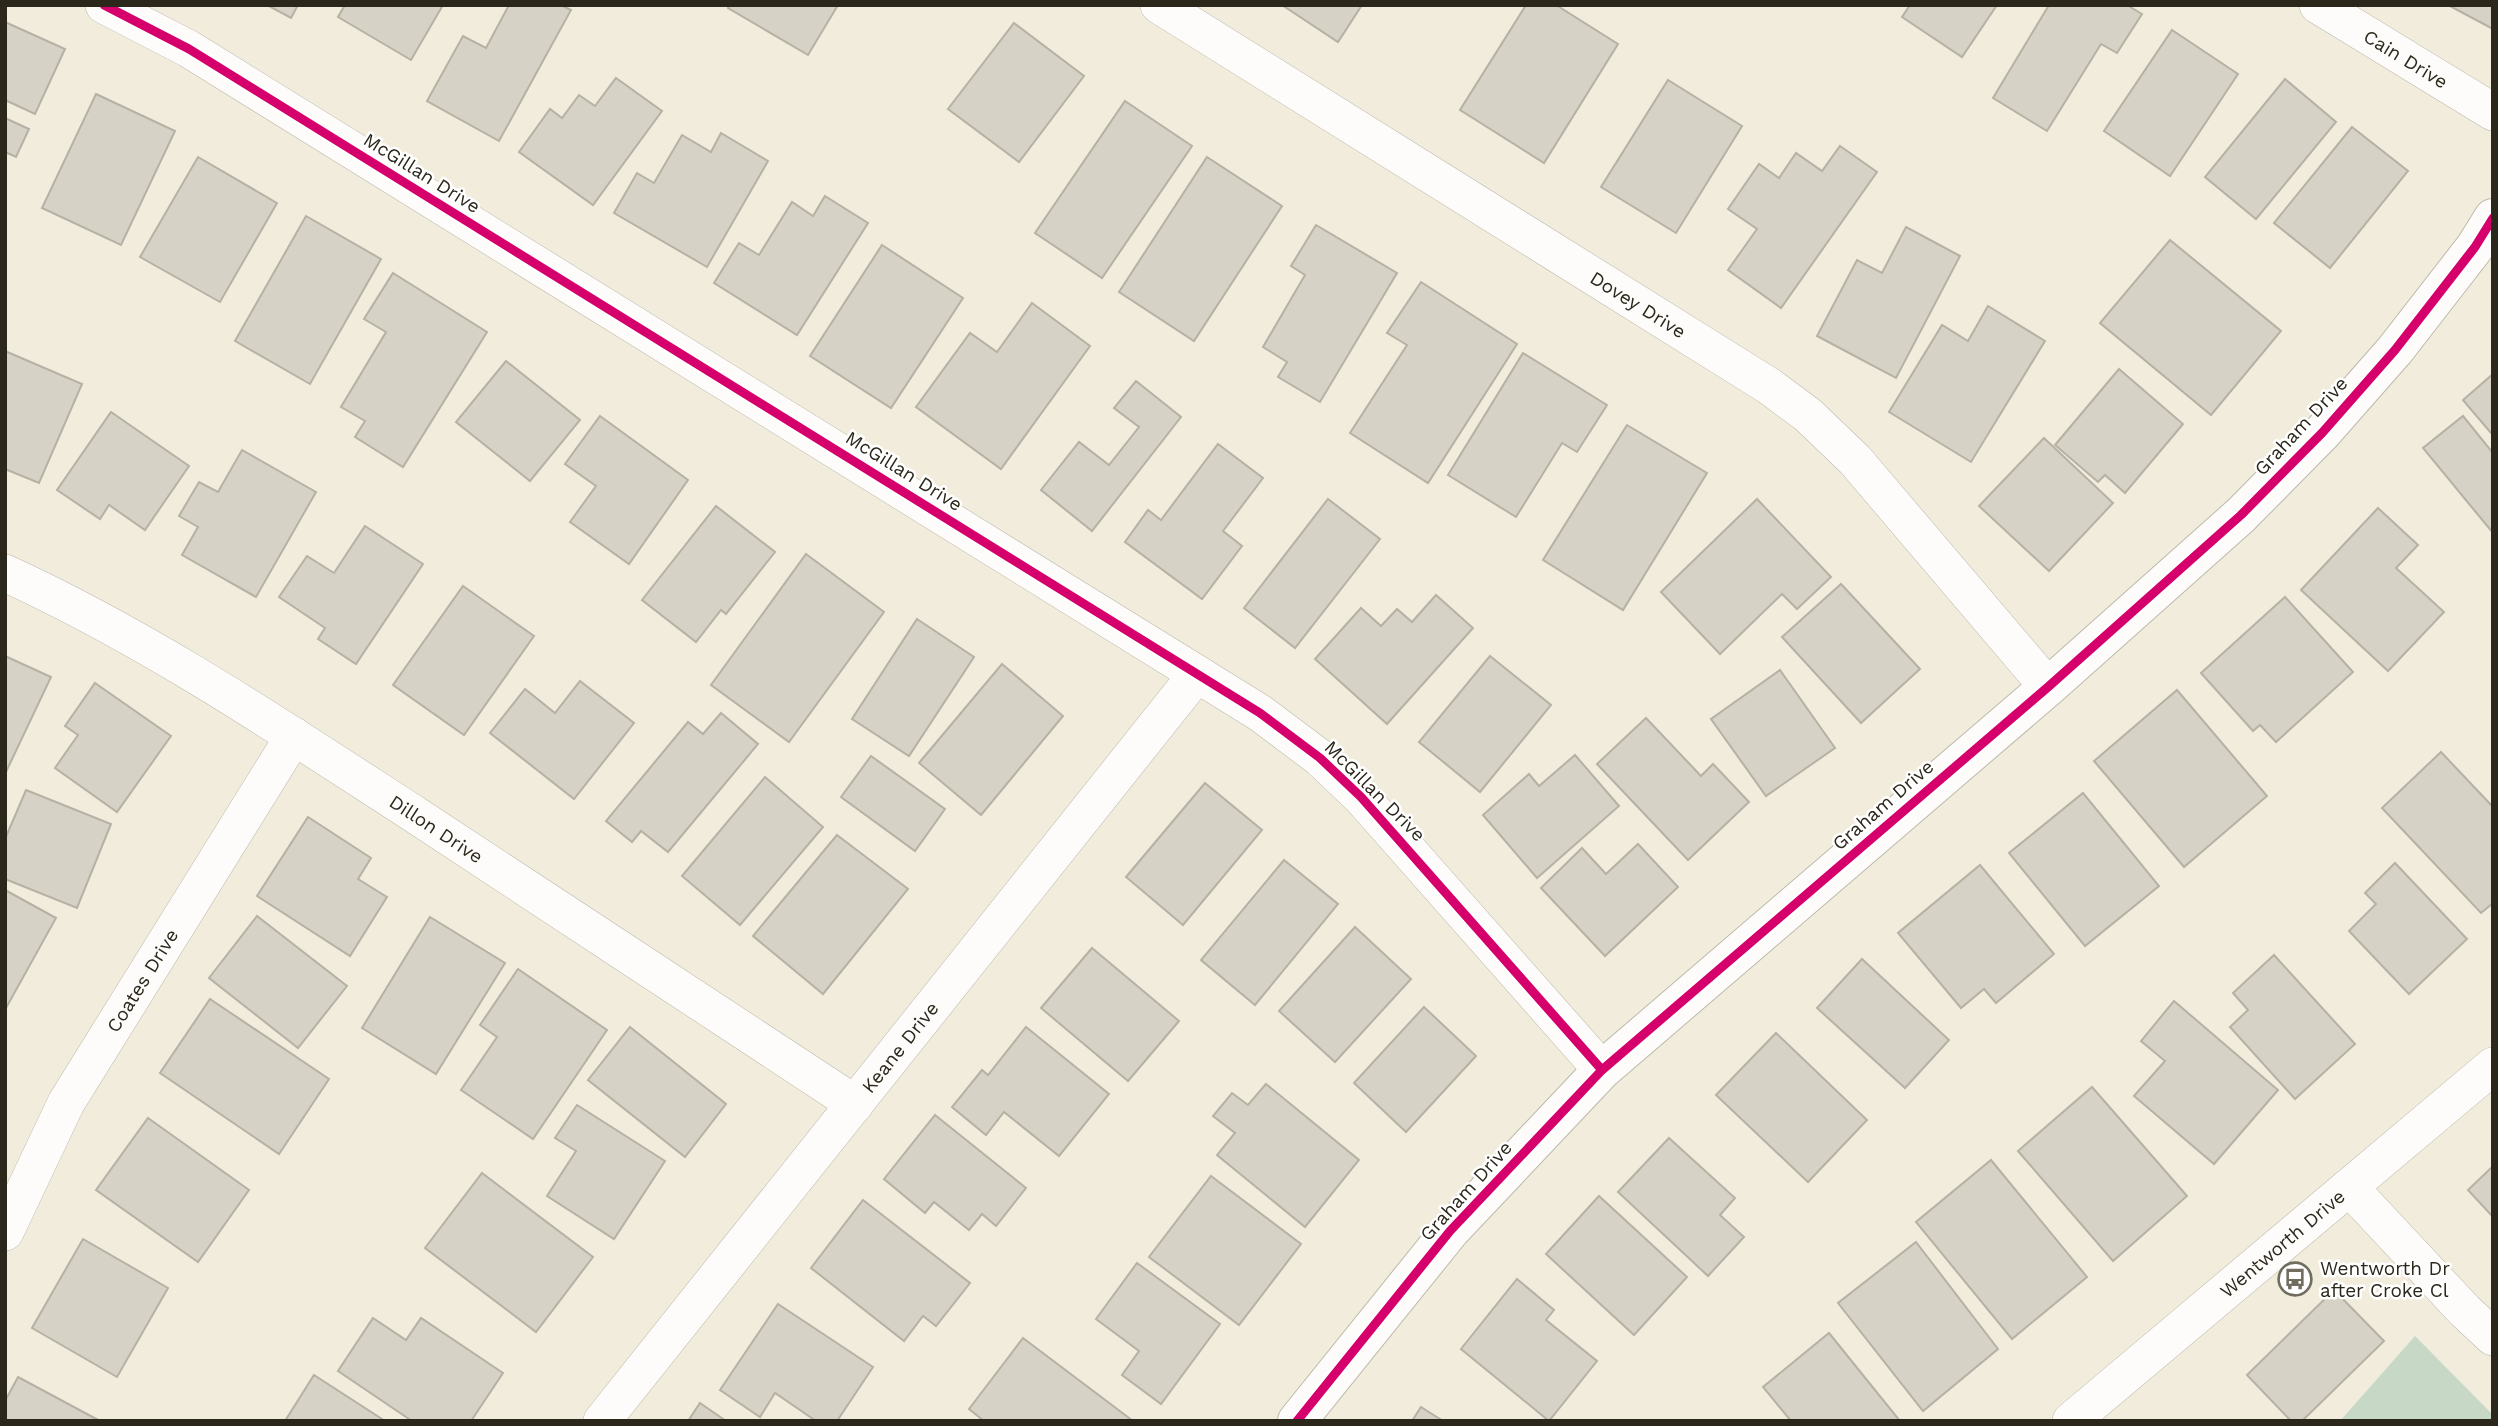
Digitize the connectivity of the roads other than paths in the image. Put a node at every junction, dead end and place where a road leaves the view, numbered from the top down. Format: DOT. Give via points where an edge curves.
graph roads {
  1 [pos="104,5"];
  2 [pos="1159,5"];
  3 [pos="2318,5"];
  4 [pos="2493,112"];
  5 [pos="2493,219"];
  6 [pos="5,573"];
  7 [pos="1197,674"];
  8 [pos="2048,687"];
  9 [pos="294,736"];
  10 [pos="2493,1066"];
  11 [pos="1602,1070"];
  12 [pos="855,1104"];
  13 [pos="2349,1187"];
  14 [pos="5,1232"];
  15 [pos="2493,1337"];
  16 [pos="602,1421"];
  17 [pos="1297,1421"];
  18 [pos="2071,1421"];
  1 -- 7 [label="street, McGillan Drive" via="189,49"];
  2 -- 8 [label="street, Dovey Drive" via="1769,386 1808,415 1855,460"];
  3 -- 4 [label="street, Cain Drive"];
  5 -- 8 [label="street, Graham Drive" via="2395,350 2322,433 2241,515"];
  6 -- 9 [label="street, Dillon Drive" via="141,642"];
  7 -- 11 [label="street, McGillan Drive" via="1320,758 1361,797"];
  7 -- 12 [label="street, Keane Drive"];
  8 -- 11 [label="street, Graham Drive"];
  9 -- 12 [label="street, Dillon Drive"];
  9 -- 14 [label="street, Coates Drive" via="66,1103"];
  10 -- 13 [label="street, Wentworth Drive"];
  11 -- 17 [label="street, Graham Drive" via="1450,1231"];
  12 -- 16 [label="street, Keane Drive"];
  13 -- 15 [label="street"];
  13 -- 18 [label="street, Wentworth Drive"];
}
